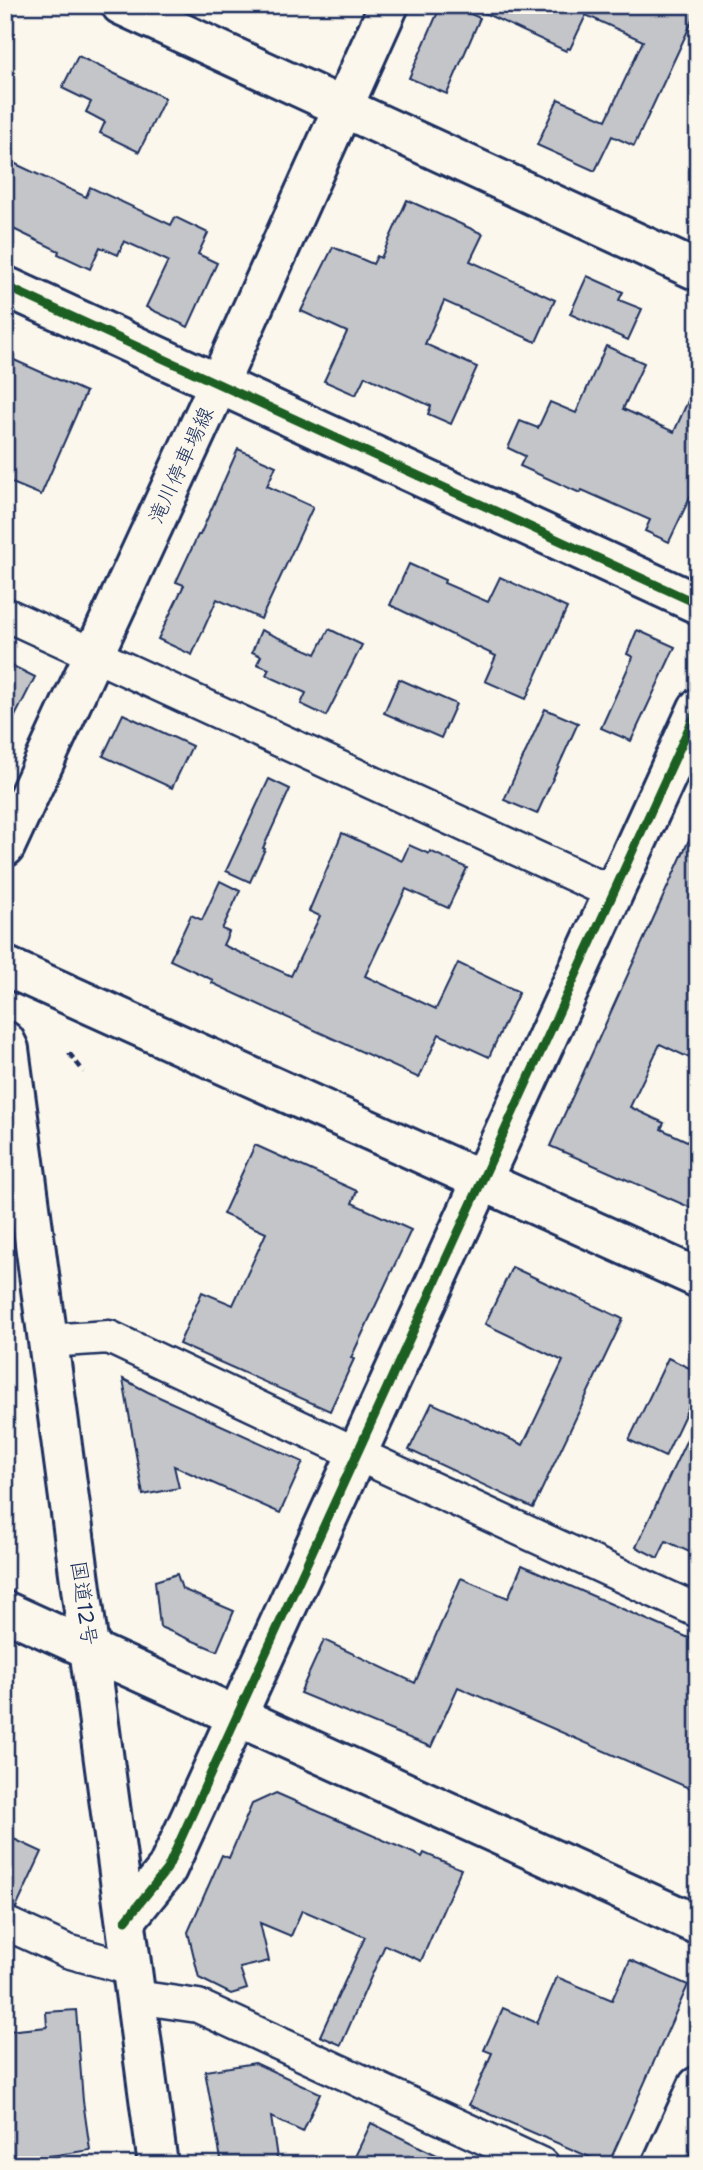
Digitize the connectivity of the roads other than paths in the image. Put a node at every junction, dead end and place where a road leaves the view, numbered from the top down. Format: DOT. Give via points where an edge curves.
graph roads {
  1 [pos="121,5"];
  2 [pos="389,5"];
  3 [pos="342,107"];
  4 [pos="698,271"];
  5 [pos="5,286"];
  6 [pos="219,383"];
  7 [pos="698,604"];
  8 [pos="5,614"];
  9 [pos="93,654"];
  10 [pos="698,708"];
  11 [pos="5,847"];
  12 [pos="613,893"];
  13 [pos="5,966"];
  14 [pos="5,1041"];
  15 [pos="483,1180"];
  16 [pos="698,1278"];
  17 [pos="47,1340"];
  18 [pos="357,1454"];
  19 [pos="5,1611"];
  20 [pos="698,1611"];
  21 [pos="90,1650"];
  22 [pos="237,1715"];
  23 [pos="126,1920"];
  24 [pos="5,1923"];
  25 [pos="698,1925"];
  26 [pos="134,1983"];
  27 [pos="698,2085"];
  28 [pos="158,2165"];
  29 [pos="543,2165"];
  30 [pos="663,2165"];
  1 -- 3 [label="main road"];
  2 -- 3 [label="main road, 滝川停車場線"];
  3 -- 4 [label="main road"];
  3 -- 6 [label="main road, 滝川停車場線"];
  5 -- 6 [label="main road"];
  6 -- 7 [label="main road"];
  6 -- 9 [label="main road, 滝川停車場線"];
  8 -- 9 [label="street"];
  9 -- 11 [label="main road, 滝川停車場線"];
  9 -- 12 [label="street"];
  10 -- 12 [label="main road"];
  12 -- 15 [label="main road"];
  13 -- 15 [label="main road"];
  14 -- 17 [label="main road, 国道12号"];
  15 -- 16 [label="main road"];
  15 -- 18 [label="main road"];
  17 -- 18 [label="street" via="109,1337"];
  17 -- 21 [label="main road, 国道12号"];
  18 -- 20 [label="street"];
  18 -- 22 [label="main road"];
  19 -- 21 [label="main road"];
  21 -- 22 [label="main road"];
  21 -- 23 [label="main road, 国道12号"];
  22 -- 23 [label="main road" via="167,1869"];
  22 -- 25 [label="main road"];
  23 -- 26 [label="main road, 国道12号"];
  24 -- 26 [label="street"];
  26 -- 28 [label="main road, 国道12号"];
  26 -- 29 [label="street" via="198,2006"];
  27 -- 30 [label="main road"];
}
